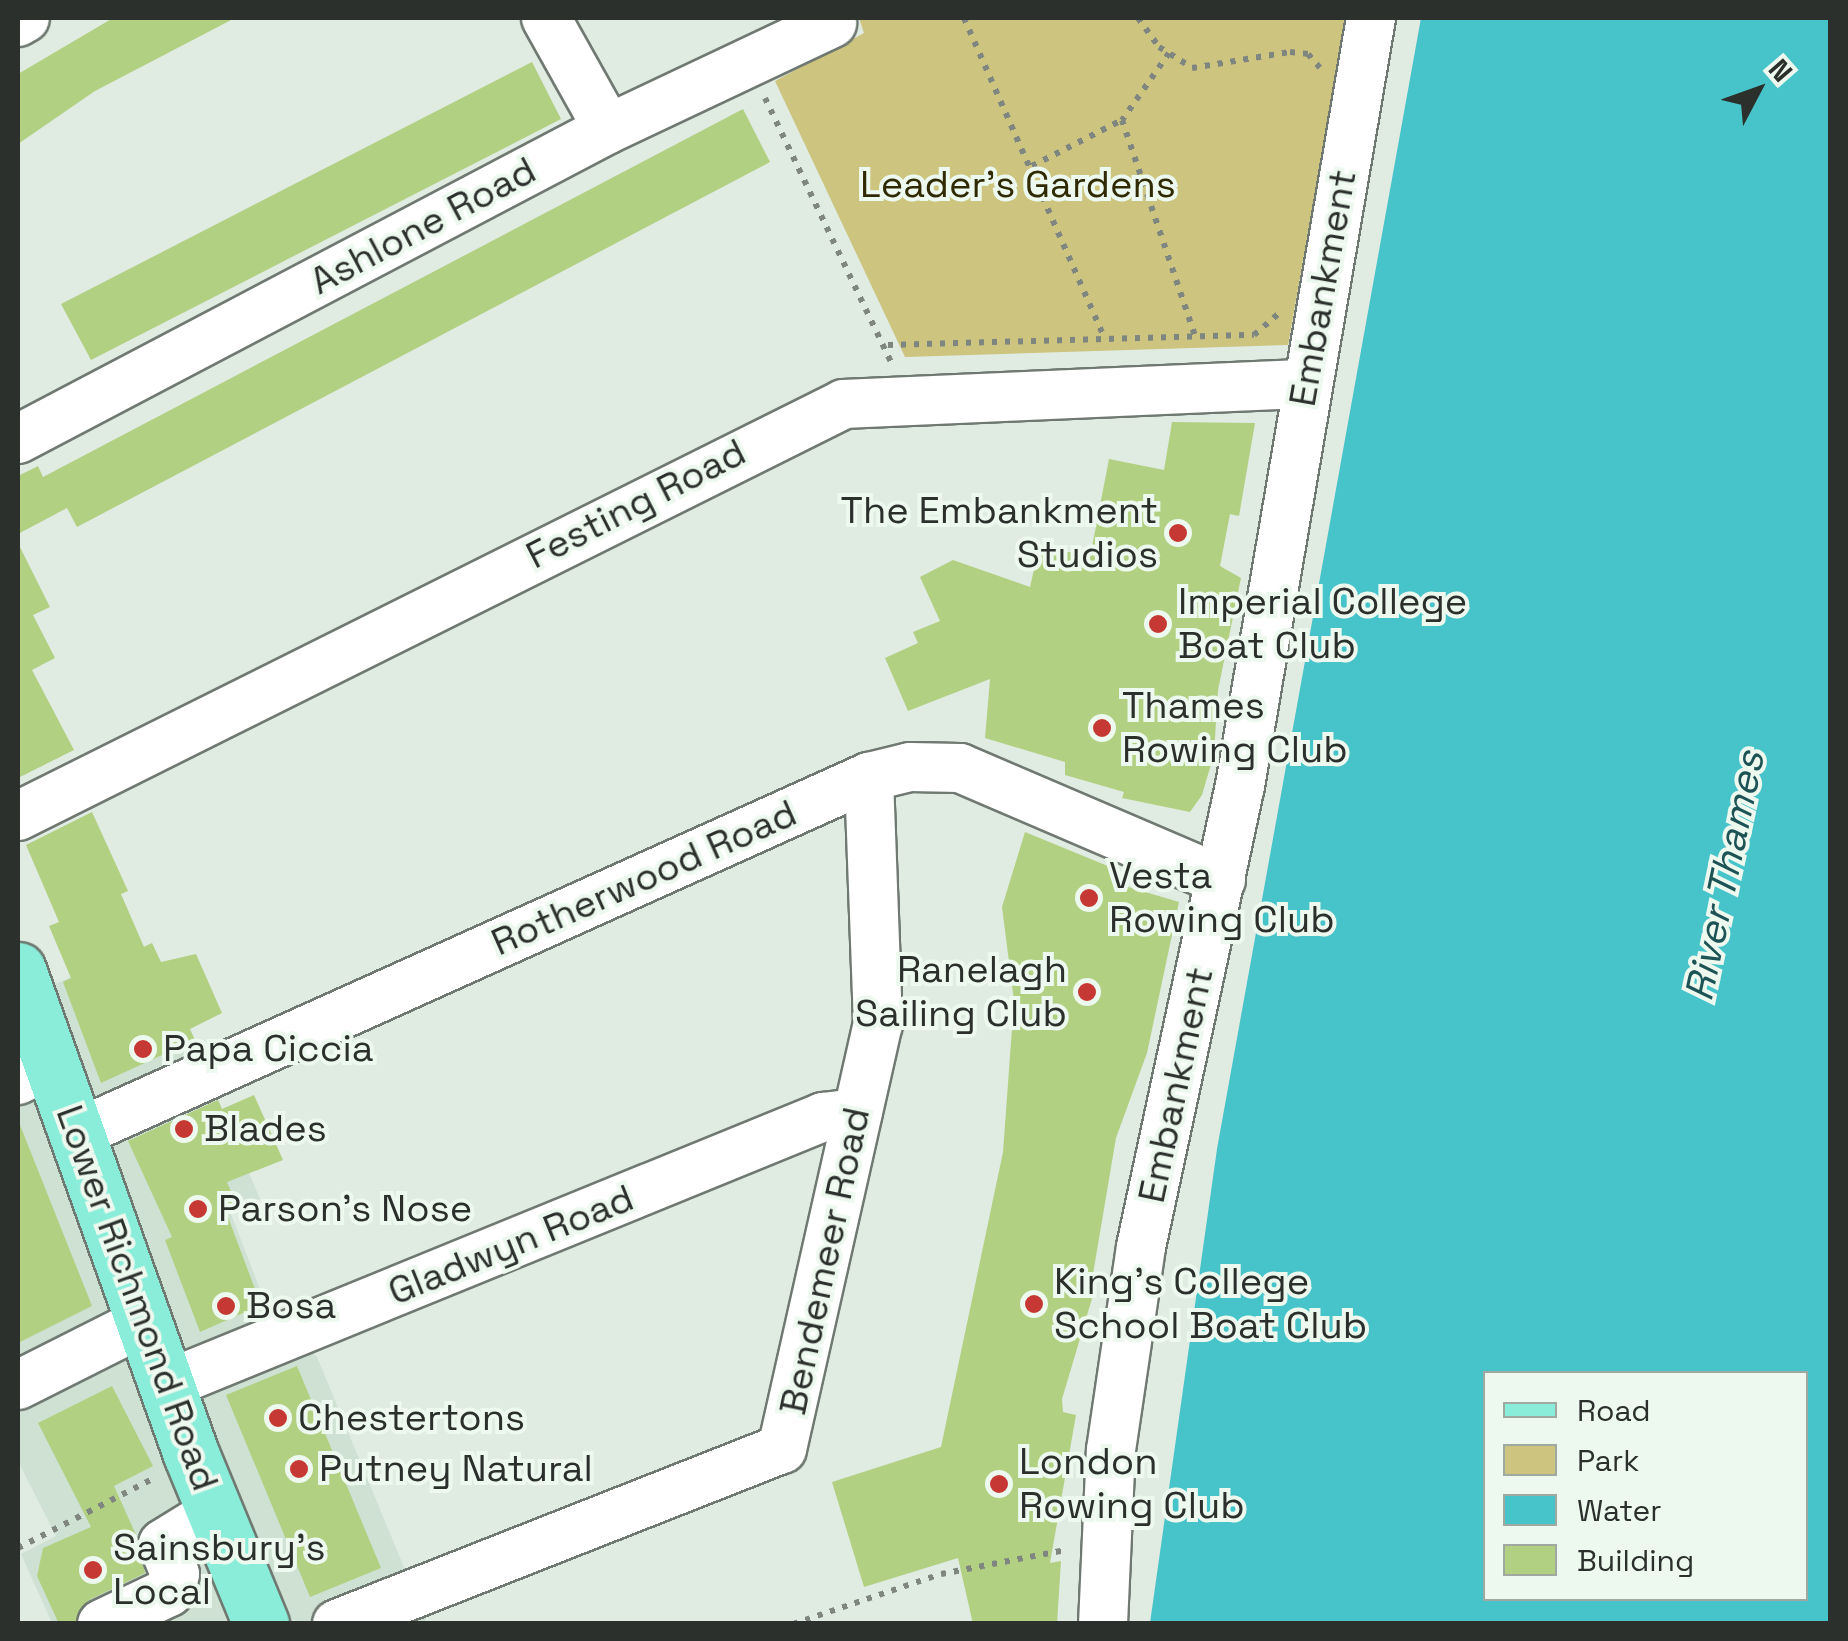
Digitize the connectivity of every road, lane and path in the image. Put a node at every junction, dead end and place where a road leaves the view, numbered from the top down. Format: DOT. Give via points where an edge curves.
graph roads {
  1 [pos="25,18"];
  2 [pos="546,18"];
  3 [pos="964,18"];
  4 [pos="1138,18"];
  5 [pos="1370,18"];
  6 [pos="18,22"];
  7 [pos="813,25"];
  8 [pos="1169,54"];
  9 [pos="746,62"];
  10 [pos="1325,86"];
  11 [pos="1122,120"];
  12 [pos="608,129"];
  13 [pos="1032,166"];
  14 [pos="1286,292"];
  15 [pos="1195,336"];
  16 [pos="1104,339"];
  17 [pos="888,345"];
  18 [pos="1306,384"];
  19 [pos="902,399"];
  20 [pos="18,440"];
  21 [pos="869,777"];
  22 [pos="18,816"];
  23 [pos="1221,880"];
  24 [pos="18,970"];
  25 [pos="34,1072"];
  26 [pos="858,1114"];
  27 [pos="76,1134"];
  28 [pos="143,1322"];
  29 [pos="166,1385"];
  30 [pos="18,1386"];
  31 [pos="162,1474"];
  32 [pos="216,1512"];
  33 [pos="1106,1542"];
  34 [pos="18,1548"];
  35 [pos="135,1611"];
  36 [pos="197,1624"];
  37 [pos="261,1624"];
  38 [pos="338,1624"];
  39 [pos="793,1624"];
  40 [pos="1103,1624"];
  1 -- 6 [label="street"];
  2 -- 12 [label="street"];
  3 -- 13 [label="path"];
  4 -- 8 [label="path"];
  5 -- 18 [label="street, Embankment"];
  7 -- 9 [label="street, Ashlone Road"];
  8 -- 10 [label="path" via="1192,68 1308,54 1326,74"];
  8 -- 11 [label="path"];
  9 -- 12 [label="street, Ashlone Road"];
  9 -- 17 [label="path"];
  11 -- 13 [label="path"];
  11 -- 15 [label="path"];
  12 -- 20 [label="street, Ashlone Road"];
  13 -- 16 [label="path"];
  14 -- 15 [label="path" via="1282,311 1254,335"];
  15 -- 16 [label="path"];
  16 -- 17 [label="path"];
  17 -- 19 [label="path"];
  18 -- 19 [label="street, Festing Road"];
  18 -- 23 [label="street, Embankment"];
  19 -- 22 [label="street, Festing Road" via="844,404 764,440"];
  21 -- 23 [label="street, Rotherwood Road" via="936,764 960,768"];
  21 -- 26 [label="street, Bendemeer Road" via="878,1024"];
  21 -- 27 [label="street, Rotherwood Road"];
  23 -- 33 [label="street, Embankment" via="1141,1247 1111,1450"];
  24 -- 25 [label="main road, Lower Richmond Road"];
  25 -- 27 [label="main road, Lower Richmond Road"];
  26 -- 29 [label="street, Gladwyn Road" via="823,1117"];
  26 -- 38 [label="street, Bendemeer Road" via="782,1449"];
  27 -- 28 [label="main road, Lower Richmond Road"];
  28 -- 29 [label="main road, Lower Richmond Road"];
  28 -- 30 [label="street"];
  29 -- 32 [label="main road, Lower Richmond Road"];
  31 -- 34 [label="path"];
  32 -- 35 [label="street" via="162,1544"];
  32 -- 37 [label="main road, Lower Richmond Road"];
  33 -- 39 [label="path" via="964,1570"];
  33 -- 40 [label="street, Embankment"];
  35 -- 36 [label="street"];
}
